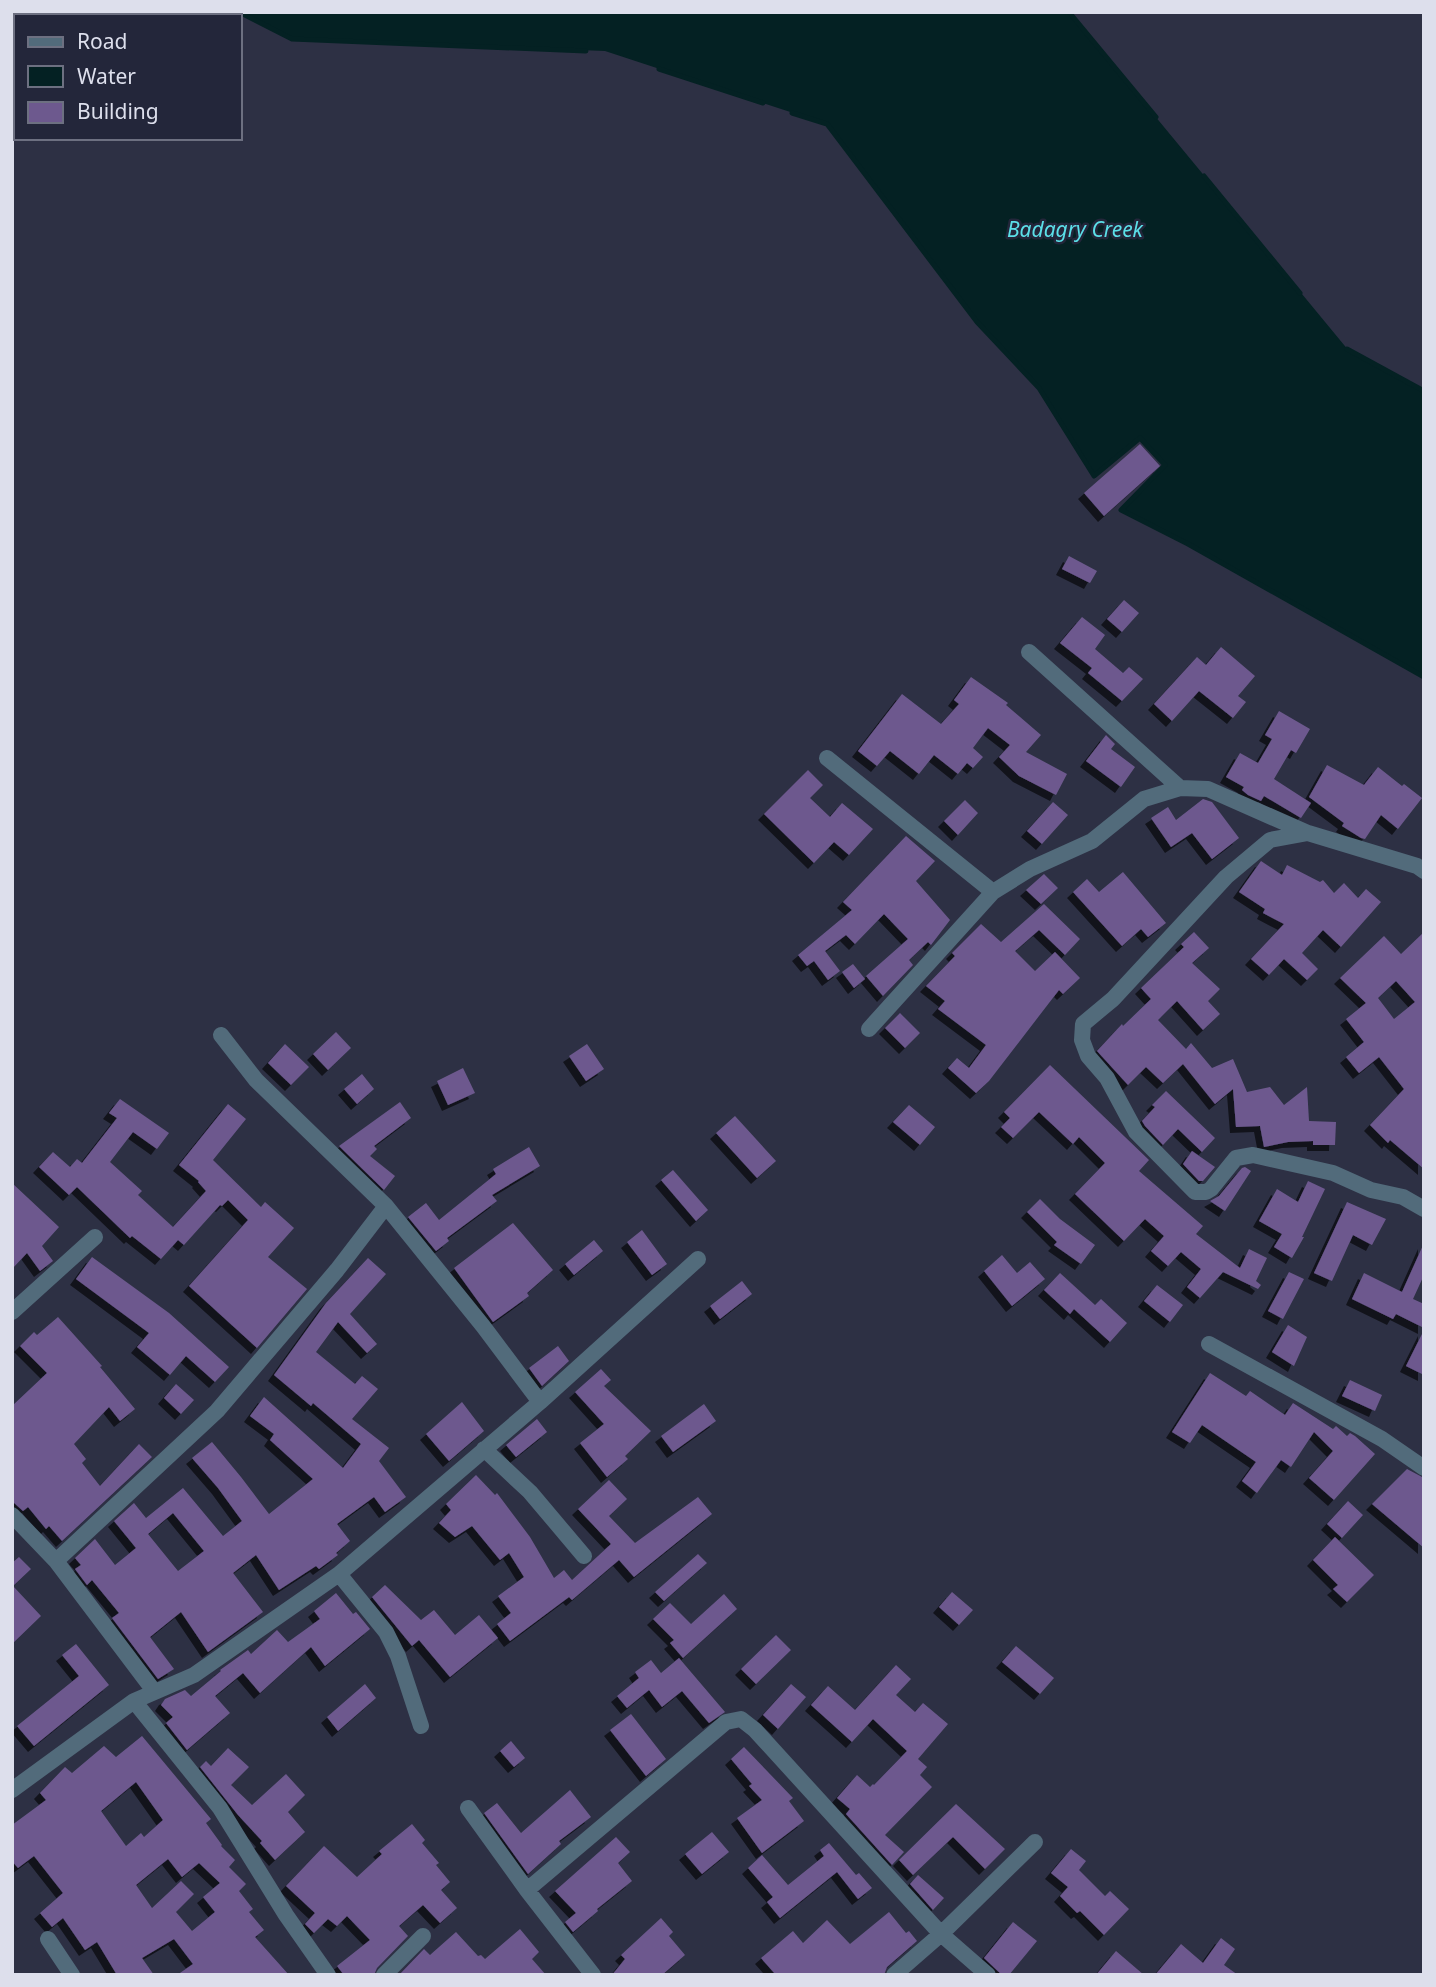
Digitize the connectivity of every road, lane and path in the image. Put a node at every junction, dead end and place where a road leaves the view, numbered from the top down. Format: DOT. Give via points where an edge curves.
graph roads {
  1 [pos="1029,652"];
  2 [pos="827,758"];
  3 [pos="1180,788"];
  4 [pos="1308,833"];
  5 [pos="1424,871"];
  6 [pos="993,892"];
  7 [pos="869,1029"];
  8 [pos="221,1035"];
  9 [pos="386,1206"];
  10 [pos="1424,1209"];
  11 [pos="95,1237"];
  12 [pos="698,1259"];
  13 [pos="12,1312"];
  14 [pos="1209,1344"];
  15 [pos="540,1402"];
  16 [pos="484,1449"];
  17 [pos="1424,1468"];
  18 [pos="12,1515"];
  19 [pos="584,1556"];
  20 [pos="56,1561"];
  21 [pos="339,1574"];
  22 [pos="154,1691"];
  23 [pos="134,1701"];
  24 [pos="421,1726"];
  25 [pos="12,1790"];
  26 [pos="468,1808"];
  27 [pos="1035,1842"];
  28 [pos="527,1890"];
  29 [pos="941,1934"];
  30 [pos="423,1936"];
  31 [pos="48,1939"];
  32 [pos="72,1975"];
  33 [pos="328,1975"];
  34 [pos="384,1975"];
  35 [pos="593,1975"];
  36 [pos="894,1975"];
  37 [pos="988,1975"];
  1 -- 3 [label="street"];
  2 -- 6 [label="street"];
  3 -- 4 [label="street" via="1208,789"];
  3 -- 6 [label="street" via="1144,799 1092,841 1030,869"];
  4 -- 5 [label="street"];
  4 -- 10 [label="street" via="1270,840 1226,877 1114,999 1083,1024 1082,1040 1136,1132 1195,1192 1211,1189 1236,1158 1252,1155 1333,1173"];
  6 -- 7 [label="street"];
  8 -- 9 [label="street" via="256,1080"];
  9 -- 15 [label="street"];
  9 -- 20 [label="street" via="217,1411"];
  11 -- 13 [label="street"];
  12 -- 15 [label="street"];
  14 -- 17 [label="street" via="1382,1439"];
  15 -- 16 [label="street"];
  16 -- 19 [label="street" via="530,1492"];
  16 -- 21 [label="street"];
  18 -- 20 [label="street"];
  20 -- 22 [label="street"];
  21 -- 22 [label="street" via="194,1675"];
  21 -- 24 [label="street" via="386,1632"];
  22 -- 23 [label="street"];
  23 -- 25 [label="street"];
  23 -- 33 [label="street" via="220,1808"];
  26 -- 28 [label="street"];
  27 -- 29 [label="street"];
  28 -- 29 [label="street" via="726,1722 741,1719"];
  28 -- 35 [label="street"];
  29 -- 36 [label="street"];
  29 -- 37 [label="street"];
  30 -- 34 [label="street"];
  31 -- 32 [label="street"];
}
